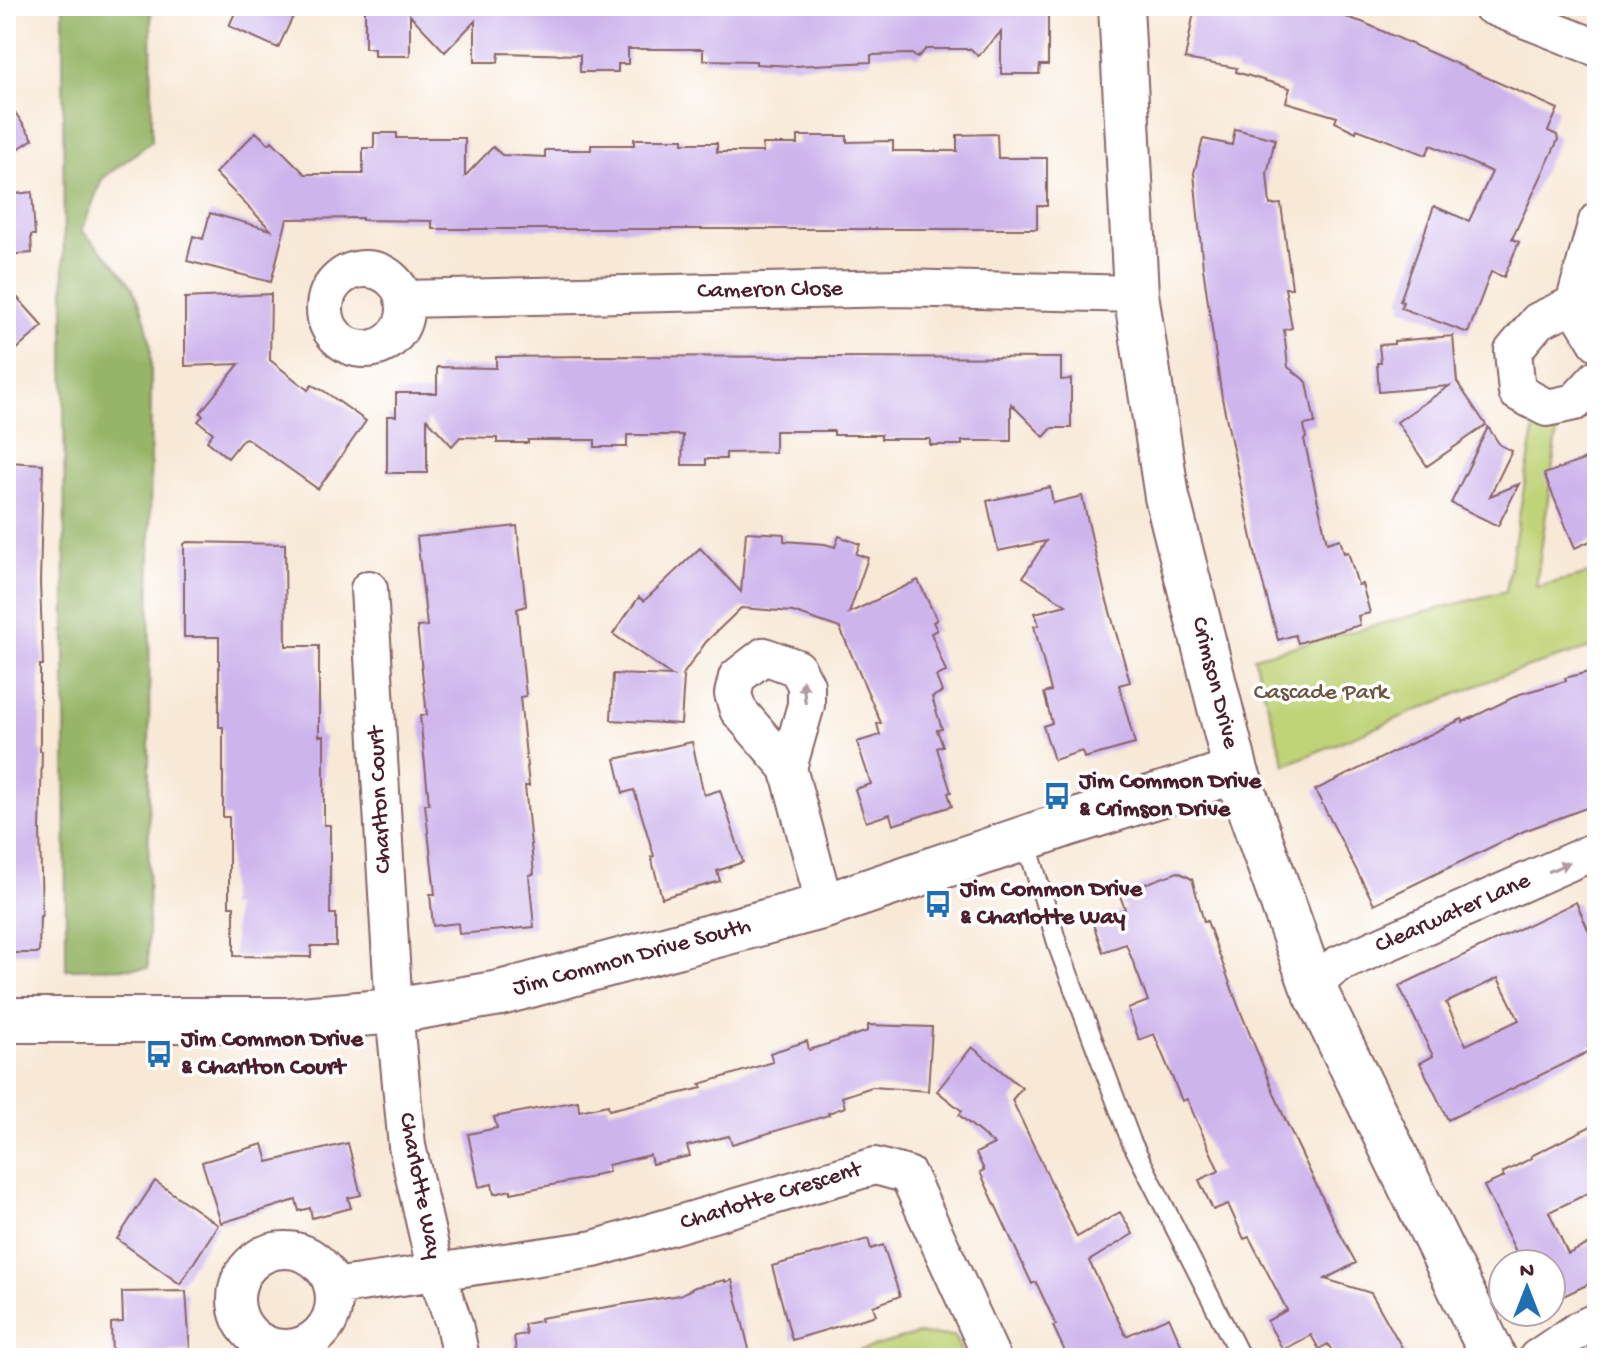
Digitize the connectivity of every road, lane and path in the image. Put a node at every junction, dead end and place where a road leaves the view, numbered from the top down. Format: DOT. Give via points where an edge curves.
graph roads {
  1 [pos="1121,6"];
  2 [pos="1491,6"];
  3 [pos="1597,48"];
  4 [pos="1597,221"];
  5 [pos="1136,294"];
  6 [pos="403,299"];
  7 [pos="1574,304"];
  8 [pos="1597,342"];
  9 [pos="1597,378"];
  10 [pos="369,589"];
  11 [pos="788,768"];
  12 [pos="1236,771"];
  13 [pos="1025,838"];
  14 [pos="1597,850"];
  15 [pos="825,906"];
  16 [pos="1312,985"];
  17 [pos="394,1011"];
  18 [pos="6,1020"];
  19 [pos="436,1272"];
  20 [pos="333,1287"];
  21 [pos="1597,1321"];
  22 [pos="461,1358"];
  23 [pos="992,1358"];
  24 [pos="1241,1358"];
  25 [pos="1494,1358"];
  26 [pos="1537,1358"];
  1 -- 5 [label="street, Crimson Drive"];
  2 -- 3 [label="street"];
  4 -- 7 [label="street"];
  5 -- 6 [label="street, Cameron Close" via="898,288"];
  5 -- 12 [label="street, Crimson Drive" via="1167,497"];
  7 -- 8 [label="street"];
  7 -- 9 [label="street" via="1538,321 1513,351 1517,392 1547,408 1575,402"];
  10 -- 17 [label="street, Charlton Court"];
  11 -- 15 [label="street"];
  12 -- 13 [label="street, Jim Common Drive South"];
  12 -- 16 [label="street, Crimson Drive"];
  13 -- 15 [label="street, Jim Common Drive South"];
  13 -- 24 [label="lane" via="1059,949 1131,1141"];
  16 -- 14 [label="street, Clearwater Lane, one-way" via="1337,965"];
  15 -- 17 [label="street, Jim Common Drive South" via="552,981"];
  16 -- 25 [label="street, Crimson Drive"];
  17 -- 18 [label="street, Jim Common Drive South" via="290,1020"];
  17 -- 19 [label="street, Charlotte Way" via="407,1146"];
  19 -- 20 [label="street"];
  19 -- 22 [label="street, Charlotte Way"];
  19 -- 23 [label="street, Charlotte Crescent" via="594,1249 875,1166 908,1175"];
  21 -- 26 [label="street"];
}
